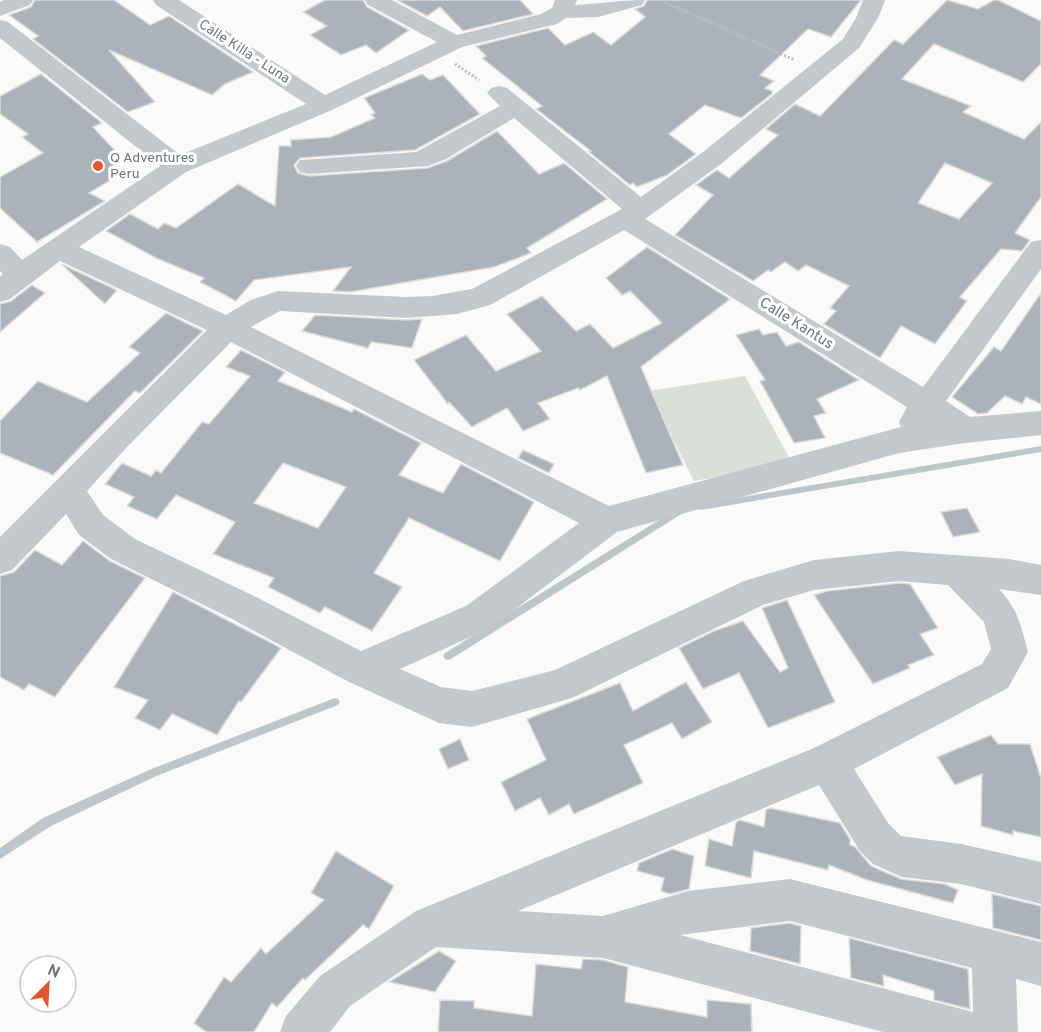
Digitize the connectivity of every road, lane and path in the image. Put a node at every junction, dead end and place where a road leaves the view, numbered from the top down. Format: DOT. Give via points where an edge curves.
graph roads {
  1 [pos="22,0"];
  2 [pos="164,0"];
  3 [pos="376,0"];
  4 [pos="634,0"];
  5 [pos="660,0"];
  6 [pos="874,0"];
  7 [pos="564,6"];
  8 [pos="0,10"];
  9 [pos="0,27"];
  10 [pos="444,46"];
  11 [pos="818,70"];
  12 [pos="507,99"];
  13 [pos="324,105"];
  14 [pos="177,166"];
  15 [pos="309,166"];
  16 [pos="633,214"];
  17 [pos="59,249"];
  18 [pos="1041,249"];
  19 [pos="0,254"];
  20 [pos="10,283"];
  21 [pos="228,328"];
  22 [pos="928,405"];
  23 [pos="1041,423"];
  24 [pos="965,430"];
  25 [pos="899,440"];
  26 [pos="69,490"];
  27 [pos="607,522"];
  28 [pos="0,559"];
  29 [pos="956,570"];
  30 [pos="1041,580"];
  31 [pos="360,669"];
  32 [pos="827,762"];
  33 [pos="1041,883"];
  34 [pos="430,926"];
  35 [pos="603,937"];
  36 [pos="993,951"];
  37 [pos="1041,964"];
  38 [pos="302,1032"];
  39 [pos="968,1032"];
  40 [pos="996,1032"];
  1 -- 8 [label="street"];
  2 -- 13 [label="street, Calle Killa - Luna"];
  3 -- 10 [label="street"];
  4 -- 7 [label="street" via="598,11"];
  5 -- 11 [label="path"];
  6 -- 11 [label="street" via="851,43"];
  7 -- 10 [label="street" via="549,19"];
  9 -- 14 [label="street"];
  10 -- 12 [label="path"];
  10 -- 13 [label="street"];
  11 -- 16 [label="street" via="712,159"];
  12 -- 15 [label="street" via="437,153 419,160"];
  12 -- 16 [label="street, Calle Kantus"];
  13 -- 14 [label="street"];
  14 -- 17 [label="street"];
  16 -- 21 [label="street" via="480,298 457,305 278,301 260,307"];
  16 -- 22 [label="street, Calle Kantus"];
  17 -- 20 [label="street"];
  17 -- 21 [label="street"];
  18 -- 22 [label="street"];
  19 -- 20 [label="street"];
  21 -- 26 [label="street" via="94,460"];
  21 -- 27 [label="street"];
  22 -- 24 [label="street, Calle Kantus"];
  22 -- 25 [label="street"];
  23 -- 24 [label="street"];
  24 -- 25 [label="street"];
  25 -- 27 [label="street"];
  26 -- 28 [label="street"];
  26 -- 31 [label="street" via="91,525 123,549"];
  27 -- 31 [label="street" via="478,617"];
  29 -- 30 [label="street"];
  29 -- 31 [label="street" via="899,566 814,575 756,592 559,686 472,709 439,705"];
  29 -- 32 [label="street" via="1000,614 1010,652 995,676"];
  32 -- 33 [label="street" via="874,837 887,850 902,857 961,864"];
  32 -- 34 [label="street"];
  34 -- 35 [label="street"];
  34 -- 38 [label="street" via="335,992"];
  35 -- 36 [label="street" via="688,912 790,900"];
  35 -- 39 [label="street"];
  36 -- 37 [label="street"];
  36 -- 40 [label="street"];
}
